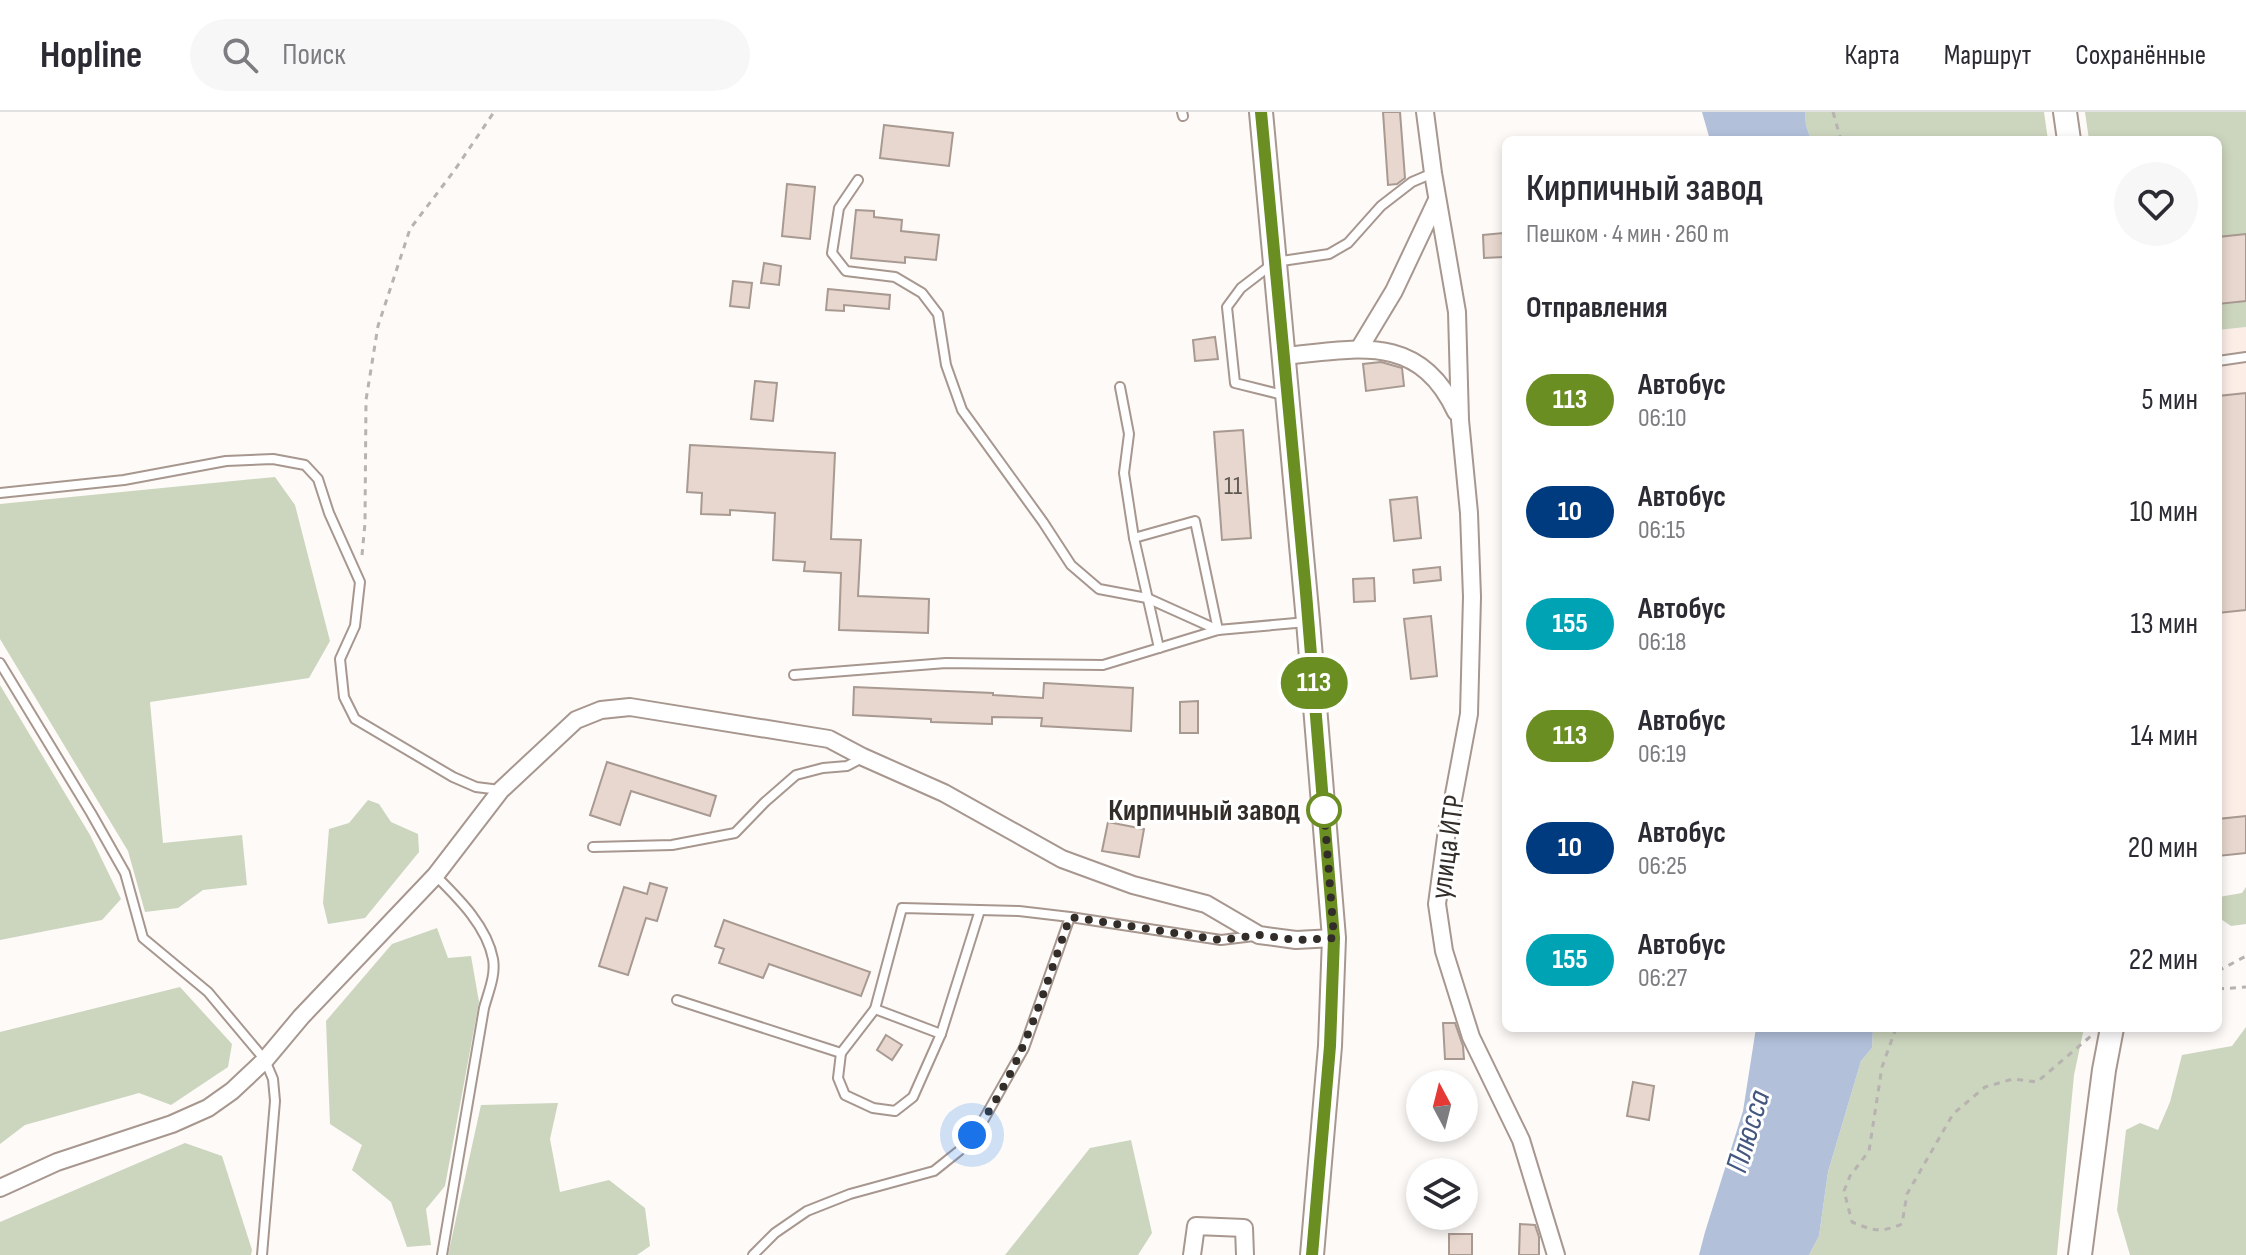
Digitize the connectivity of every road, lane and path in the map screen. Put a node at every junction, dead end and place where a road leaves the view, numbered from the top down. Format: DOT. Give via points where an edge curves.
graph roads {
  1 [pos="494,112"];
  2 [pos="1261,112"];
  3 [pos="1425,112"];
  4 [pos="1833,112"];
  5 [pos="2065,112"];
  6 [pos="1840,136"];
  7 [pos="2068,136"];
  8 [pos="1433,173"];
  9 [pos="858,180"];
  10 [pos="1437,200"];
  11 [pos="1275,262"];
  12 [pos="1356,349"];
  13 [pos="1284,356"];
  14 [pos="2246,357"];
  15 [pos="2222,360"];
  16 [pos="1120,387"];
  17 [pos="1288,396"];
  18 [pos="1460,420"];
  19 [pos="0,493"];
  20 [pos="1134,538"];
  21 [pos="360,582"];
  22 [pos="1147,598"];
  23 [pos="1308,621"];
  24 [pos="1218,630"];
  25 [pos="1159,648"];
  26 [pos="0,663"];
  27 [pos="794,675"];
  28 [pos="863,757"];
  29 [pos="501,790"];
  30 [pos="593,847"];
  31 [pos="435,876"];
  32 [pos="980,910"];
  33 [pos="1070,917"];
  34 [pos="1259,935"];
  35 [pos="1334,938"];
  36 [pos="2246,956"];
  37 [pos="2222,969"];
  38 [pos="2246,987"];
  39 [pos="2222,989"];
  40 [pos="677,1000"];
  41 [pos="875,1009"];
  42 [pos="1895,1032"];
  43 [pos="2102,1032"];
  44 [pos="941,1034"];
  45 [pos="841,1053"];
  46 [pos="265,1060"];
  47 [pos="0,1188"];
  48 [pos="262,1255"];
  49 [pos="442,1255"];
  50 [pos="753,1255"];
  51 [pos="1192,1255"];
  52 [pos="1245,1255"];
  53 [pos="1312,1255"];
  54 [pos="1556,1255"];
  55 [pos="2080,1255"];
  1 -- 21 [label="path" via="410,229 378,326 366,400"];
  2 -- 11 [label="main road"];
  3 -- 8 [label="street, улица ИТР"];
  4 -- 6 [label="path"];
  5 -- 7 [label="main road"];
  8 -- 10 [label="street, улица ИТР"];
  8 -- 11 [label="lane" via="1381,206 1348,243 1329,254"];
  9 -- 22 [label="lane" via="839,208 832,253 846,271 895,277 922,293 938,314 946,365 962,410 1071,565 1099,589"];
  10 -- 12 [label="street" via="1394,291"];
  10 -- 18 [label="street, улица ИТР" via="1457,312"];
  11 -- 13 [label="main road"];
  11 -- 17 [label="lane" via="1241,288 1227,307 1235,383"];
  12 -- 13 [label="street, улица ИТР"];
  12 -- 18 [label="street, улица ИТР" via="1404,356 1427,370 1447,392"];
  13 -- 17 [label="main road"];
  14 -- 15 [label="lane"];
  16 -- 20 [label="lane" via="1129,434 1124,473"];
  17 -- 23 [label="main road"];
  18 -- 54 [label="street, улица ИТР" via="1472,597 1469,714 1437,904 1444,951 1471,1037 1521,1140"];
  19 -- 21 [label="lane" via="124,480 226,461 273,459 305,465 318,479"];
  20 -- 22 [label="lane"];
  20 -- 24 [label="lane" via="1195,521"];
  21 -- 29 [label="lane" via="355,626 340,659 344,697 355,719 453,777"];
  22 -- 24 [label="lane"];
  22 -- 25 [label="lane"];
  23 -- 24 [label="lane"];
  23 -- 35 [label="main road"];
  24 -- 25 [label="lane"];
  25 -- 27 [label="lane" via="1103,665 946,663"];
  26 -- 46 [label="lane" via="125,873 143,938 208,992"];
  28 -- 29 [label="street" via="829,739 630,707 576,720"];
  28 -- 30 [label="lane" via="847,766 796,775 735,833 672,845"];
  28 -- 34 [label="street" via="944,793 1062,859 1206,904"];
  29 -- 31 [label="street"];
  31 -- 46 [label="street"];
  31 -- 49 [label="lane" via="482,931 493,958"];
  32 -- 33 [label="lane"];
  32 -- 41 [label="lane" via="902,908"];
  32 -- 44 [label="lane"];
  33 -- 34 [label="lane" via="1221,940"];
  33 -- 50 [label="lane" via="1024,1048 984,1119 959,1151 934,1171 807,1211"];
  34 -- 35 [label="street"];
  35 -- 53 [label="main road"];
  36 -- 37 [label="path"];
  38 -- 39 [label="path"];
  40 -- 45 [label="lane"];
  41 -- 44 [label="lane"];
  41 -- 45 [label="lane"];
  42 -- 43 [label="path" via="1882,1067 1869,1151 1844,1191 1852,1222 1873,1231 1902,1224 1907,1194 1953,1114 1985,1087 2013,1079 2037,1082"];
  43 -- 55 [label="main road" via="2104,1070"];
  44 -- 45 [label="lane" via="913,1097 895,1111 845,1095 838,1078"];
  46 -- 47 [label="street" via="208,1108"];
  46 -- 48 [label="lane" via="275,1101"];
  51 -- 52 [label="street" via="1196,1226 1244,1228"];
}
